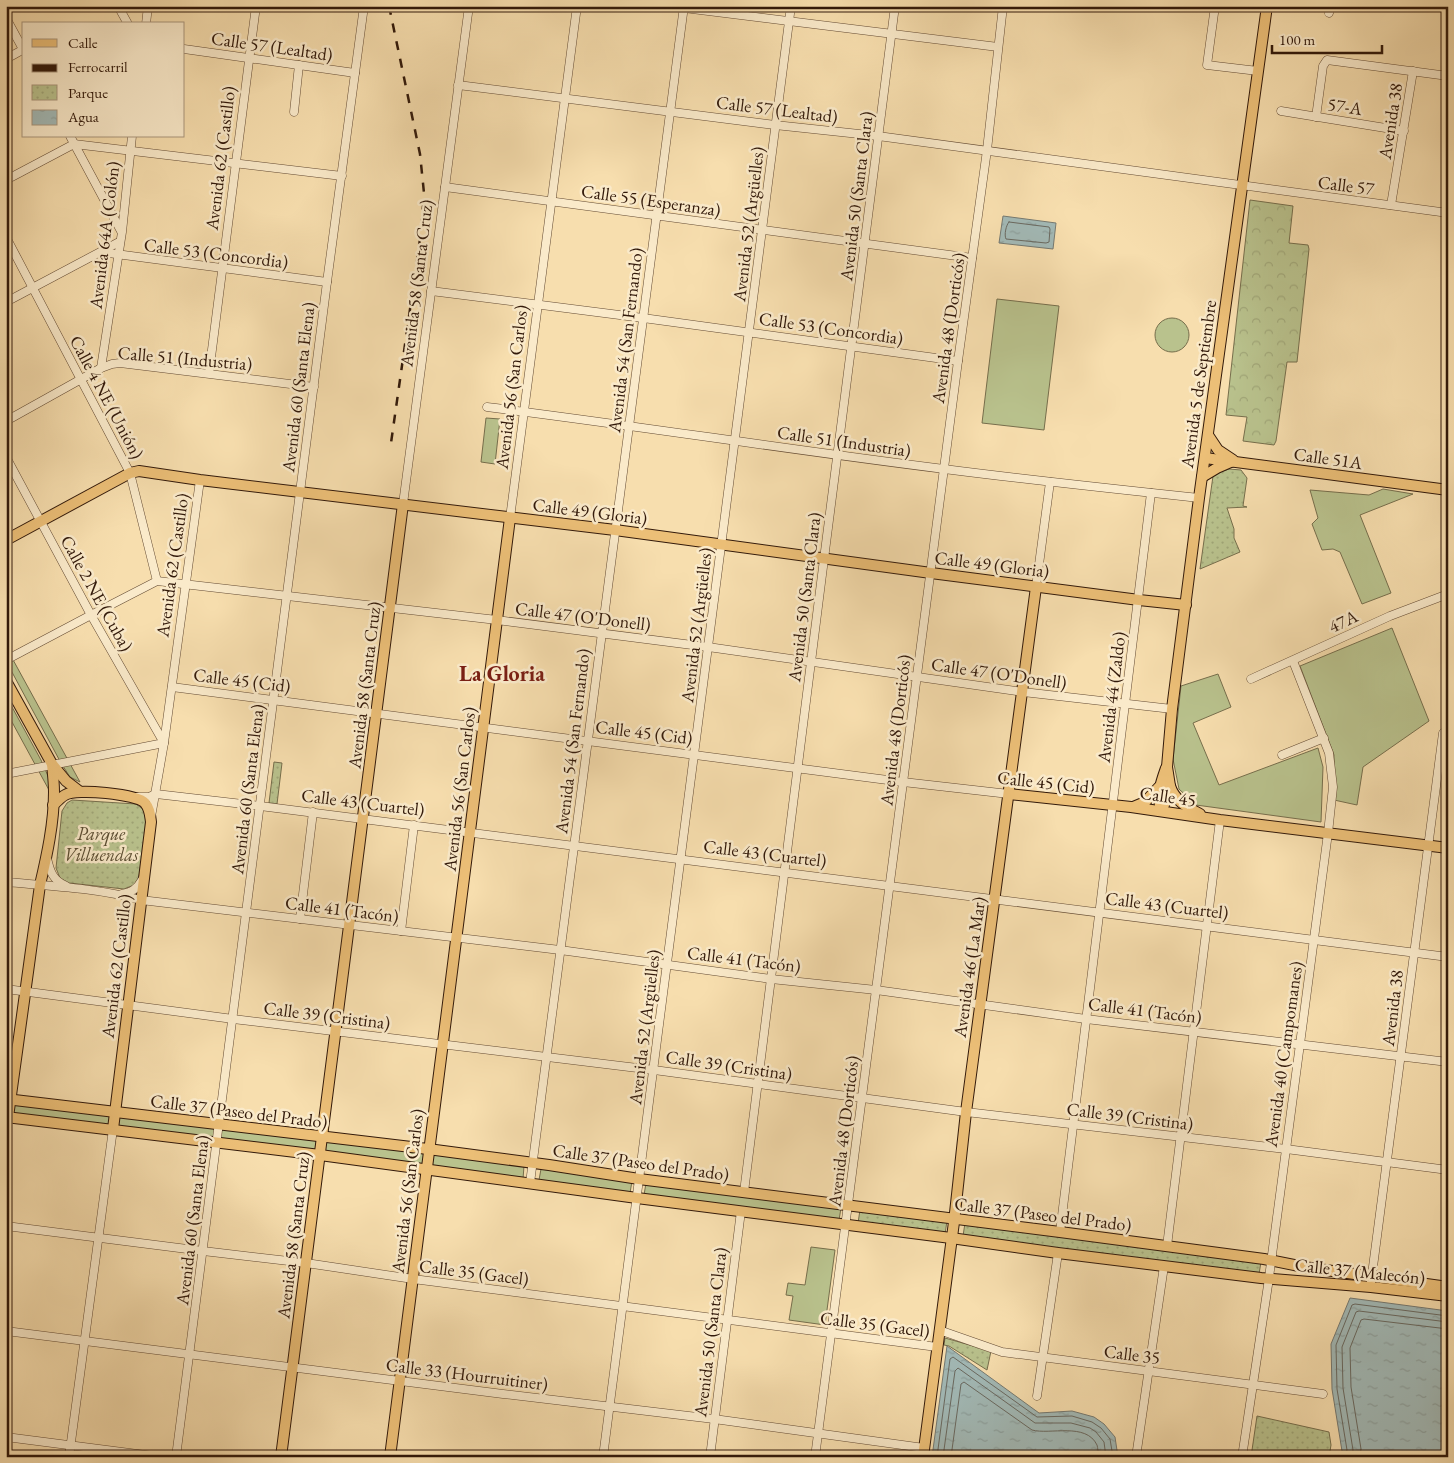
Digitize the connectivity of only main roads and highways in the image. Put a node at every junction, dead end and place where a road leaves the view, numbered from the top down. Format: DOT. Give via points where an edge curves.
graph roads {
  1 [pos="1267,6"];
  2 [pos="1208,435"];
  3 [pos="1205,458"];
  4 [pos="1234,461"];
  5 [pos="1202,477"];
  6 [pos="1448,490"];
  7 [pos="404,504"];
  8 [pos="510,518"];
  9 [pos="6,540"];
  10 [pos="1188,583"];
  11 [pos="1036,587"];
  12 [pos="1161,602"];
  13 [pos="1186,605"];
  14 [pos="1183,626"];
  15 [pos="6,681"];
  16 [pos="52,764"];
  17 [pos="1167,767"];
  18 [pos="1159,786"];
  19 [pos="1170,786"];
  20 [pos="79,791"];
  21 [pos="1009,794"];
  22 [pos="53,805"];
  23 [pos="1112,806"];
  24 [pos="1131,807"];
  25 [pos="1161,811"];
  26 [pos="1205,817"];
  27 [pos="150,822"];
  28 [pos="1448,848"];
  29 [pos="8,1099"];
  30 [pos="115,1113"];
  31 [pos="7,1117"];
  32 [pos="113,1129"];
  33 [pos="322,1137"];
  34 [pos="428,1149"];
  35 [pos="320,1155"];
  36 [pos="426,1169"];
  37 [pos="954,1219"];
  38 [pos="952,1238"];
  39 [pos="1271,1261"];
  40 [pos="1269,1278"];
  41 [pos="1448,1287"];
  42 [pos="1448,1296"];
  43 [pos="924,1452"];
  44 [pos="281,1457"];
  45 [pos="390,1457"];
  1 -- 2 [label="main road, Avenida 5 de Septiembre"];
  2 -- 3 [label="main road, Avenida 5 de Septiembre"];
  2 -- 4 [label="main road" via="1218,450"];
  3 -- 4 [label="main road, Calle 51A"];
  3 -- 5 [label="main road, Avenida 5 de Septiembre"];
  4 -- 5 [label="main road"];
  4 -- 6 [label="main road, Calle 51A"];
  5 -- 10 [label="main road, Avenida 5 de Septiembre"];
  7 -- 8 [label="main road, Calle 49 (Gloria)"];
  7 -- 9 [label="main road, Calle 49 (Gloria)" via="139,471"];
  7 -- 33 [label="main road, Avenida 58 (Santa Cruz)"];
  8 -- 11 [label="main road, Calle 49 (Gloria)"];
  8 -- 34 [label="main road, Avenida 56 (San Carlos)"];
  10 -- 12 [label="main road" via="1178,596"];
  10 -- 13 [label="main road, Avenida 5 de Septiembre"];
  11 -- 12 [label="main road, Calle 49 (Gloria)"];
  11 -- 21 [label="main road, Avenida 46 (La Mar)"];
  12 -- 13 [label="main road, Calle 49 (Gloria)"];
  12 -- 14 [label="main road" via="1174,611"];
  13 -- 14 [label="main road, Avenida 5 de Septiembre"];
  14 -- 17 [label="main road, Avenida 5 de Septiembre"];
  15 -- 16 [label="main road"];
  16 -- 20 [label="main road"];
  16 -- 22 [label="main road"];
  17 -- 18 [label="main road, Avenida 5 de Septiembre"];
  17 -- 19 [label="main road, Avenida 5 de Septiembre"];
  18 -- 24 [label="main road" via="1145,802"];
  18 -- 25 [label="main road, Avenida 5 de Septiembre"];
  19 -- 25 [label="main road, Avenida 5 de Septiembre"];
  19 -- 26 [label="main road" via="1176,799"];
  20 -- 22 [label="main road" via="66,794"];
  20 -- 27 [label="main road, Calle 43 (Cuartel)" via="134,797 144,802 150,811"];
  21 -- 23 [label="main road, Calle 45 (Cid)"];
  21 -- 37 [label="main road, Avenida 46 (La Mar)"];
  22 -- 29 [label="main road"];
  23 -- 24 [label="main road, Calle 45"];
  24 -- 25 [label="main road, Calle 45"];
  25 -- 26 [label="main road, Calle 45"];
  26 -- 28 [label="main road, Calle 45"];
  27 -- 30 [label="main road, Avenida 62 (Castillo)"];
  29 -- 30 [label="main road, Calle 37 (Paseo del Prado)"];
  29 -- 31 [label="main road"];
  30 -- 32 [label="main road, Avenida 62 (Castillo)"];
  30 -- 33 [label="main road, Calle 37 (Paseo del Prado)"];
  31 -- 32 [label="main road, Calle 37 (Paseo del Prado)"];
  32 -- 35 [label="main road, Calle 37 (Paseo del Prado)"];
  33 -- 34 [label="main road, Calle 37 (Paseo del Prado)"];
  33 -- 35 [label="main road, Avenida 58 (Santa Cruz)"];
  34 -- 36 [label="main road, Avenida 56 (San Carlos)"];
  34 -- 37 [label="main road, Calle 37 (Paseo del Prado)"];
  35 -- 36 [label="main road, Calle 37 (Paseo del Prado)"];
  35 -- 44 [label="main road, Avenida 58 (Santa Cruz)"];
  36 -- 38 [label="main road, Calle 37 (Paseo del Prado)"];
  36 -- 45 [label="main road, Avenida 56 (San Carlos)"];
  37 -- 38 [label="main road, Avenida 46 (La Mar)"];
  37 -- 39 [label="main road, Calle 37 (Paseo del Prado)"];
  38 -- 40 [label="main road, Calle 37 (Paseo del Prado)"];
  38 -- 43 [label="main road, Avenida 46 (La Mar)"];
  39 -- 41 [label="main road, Calle 37 (Malecón)"];
  40 -- 42 [label="main road, Calle 37 (Malecón)"];
}
